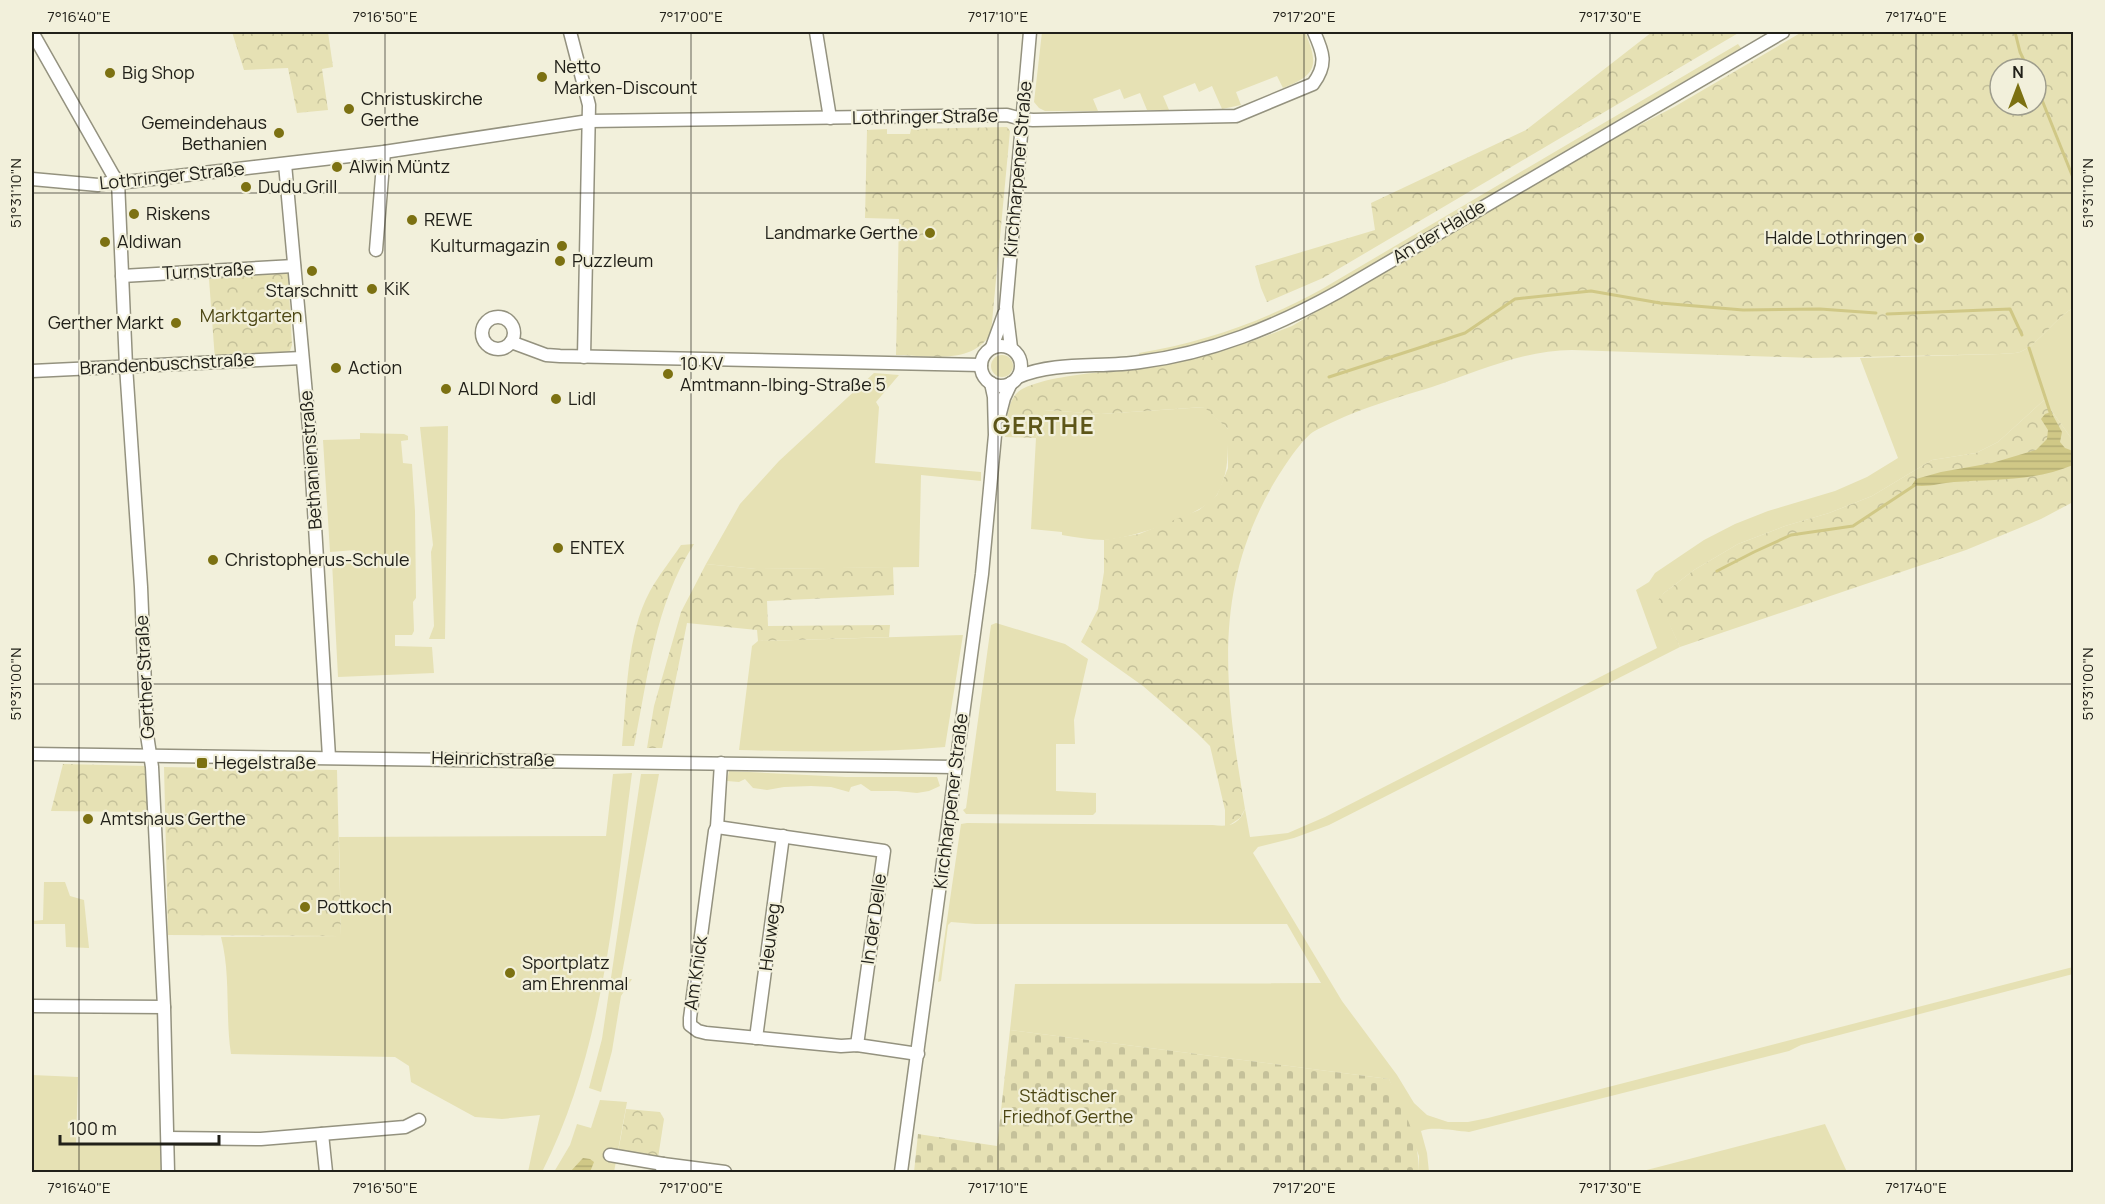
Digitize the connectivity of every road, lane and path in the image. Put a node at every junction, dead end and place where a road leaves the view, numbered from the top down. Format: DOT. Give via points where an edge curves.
graph roads {
  1 [pos="32,32"];
  2 [pos="570,32"];
  3 [pos="816,32"];
  4 [pos="1030,32"];
  5 [pos="1314,32"];
  6 [pos="1783,32"];
  7 [pos="830,118"];
  8 [pos="1022,119"];
  9 [pos="590,121"];
  10 [pos="384,152"];
  11 [pos="285,164"];
  12 [pos="32,179"];
  13 [pos="118,181"];
  14 [pos="376,250"];
  15 [pos="294,266"];
  16 [pos="122,276"];
  17 [pos="1006,307"];
  18 [pos="511,342"];
  19 [pos="992,347"];
  20 [pos="1015,351"];
  21 [pos="585,357"];
  22 [pos="302,358"];
  23 [pos="981,365"];
  24 [pos="126,366"];
  25 [pos="1070,367"];
  26 [pos="32,371"];
  27 [pos="1015,380"];
  28 [pos="991,383"];
  29 [pos="996,430"];
  30 [pos="32,754"];
  31 [pos="151,757"];
  32 [pos="329,757"];
  33 [pos="721,763"];
  34 [pos="955,767"];
  35 [pos="717,827"];
  36 [pos="783,836"];
  37 [pos="32,1006"];
  38 [pos="164,1007"];
  39 [pos="756,1038"];
  40 [pos="857,1046"];
  41 [pos="918,1054"];
  42 [pos="419,1120"];
  43 [pos="322,1134"];
  44 [pos="168,1138"];
  45 [pos="610,1155"];
  46 [pos="662,1168"];
  47 [pos="168,1173"];
  48 [pos="326,1173"];
  49 [pos="725,1173"];
  50 [pos="901,1173"];
  1 -- 13 [label="street"];
  2 -- 9 [label="street"];
  3 -- 7 [label="street"];
  4 -- 8 [label="street, Kirchharpener Straße"];
  5 -- 8 [label="street, Lothringer Straße" via="1323,62 1320,74 1310,86 1236,116"];
  6 -- 25 [label="street, An der Halde" via="1338,292 1274,325 1171,357"];
  7 -- 8 [label="street, Lothringer Straße" via="1007,115"];
  7 -- 9 [label="street, Lothringer Straße"];
  8 -- 17 [label="street, Kirchharpener Straße"];
  9 -- 10 [label="street, Lothringer Straße"];
  9 -- 21 [label="street"];
  10 -- 11 [label="street, Lothringer Straße"];
  10 -- 14 [label="street"];
  11 -- 13 [label="street, Lothringer Straße"];
  11 -- 15 [label="street, Bethanienstraße"];
  12 -- 13 [label="street, Lothringer Straße" via="98,186"];
  13 -- 16 [label="street, Gerther Straße"];
  15 -- 16 [label="street, Turnstraße"];
  15 -- 22 [label="street, Bethanienstraße"];
  16 -- 24 [label="street, Gerther Straße"];
  17 -- 19 [label="street, Kirchharpener Straße"];
  17 -- 20 [label="street, Kirchharpener Straße"];
  18 -- 21 [label="street" via="546,355"];
  19 -- 20 [label="street" via="1005,346"];
  19 -- 23 [label="street"];
  20 -- 25 [label="street, An der Halde" via="1032,361"];
  20 -- 27 [label="street" via="1022,366"];
  21 -- 23 [label="street"];
  22 -- 24 [label="street, Brandenbuschstraße"];
  22 -- 32 [label="street, Bethanienstraße"];
  23 -- 28 [label="street"];
  24 -- 26 [label="street, Brandenbuschstraße"];
  24 -- 31 [label="street, Gerther Straße"];
  25 -- 27 [label="street, An der Halde" via="1039,370"];
  27 -- 28 [label="street" via="998,386"];
  27 -- 29 [label="street, Kirchharpener Straße" via="1004,398"];
  28 -- 29 [label="street, Kirchharpener Straße"];
  29 -- 34 [label="street, Kirchharpener Straße" via="982,574"];
  30 -- 31 [label="street, Heinrichstraße"];
  31 -- 32 [label="street, Heinrichstraße"];
  31 -- 38 [label="street, Gerther Straße"];
  32 -- 33 [label="street, Heinrichstraße"];
  33 -- 34 [label="street, Heinrichstraße"];
  33 -- 35 [label="street, Am Knick"];
  34 -- 41 [label="street, Kirchharpener Straße"];
  35 -- 36 [label="street, In der Delle"];
  35 -- 39 [label="street, Am Knick" via="689,1022 706,1033"];
  36 -- 39 [label="street, Heuweg"];
  36 -- 40 [label="street, In der Delle" via="884,851"];
  37 -- 38 [label="street"];
  38 -- 44 [label="street, Gerther Straße"];
  39 -- 40 [label="street, Am Knick"];
  40 -- 41 [label="street, Am Knick"];
  41 -- 50 [label="street, Kirchharpener Straße"];
  42 -- 43 [label="street" via="405,1127"];
  43 -- 44 [label="street" via="261,1139"];
  43 -- 48 [label="street"];
  44 -- 47 [label="street, Gerther Straße"];
  45 -- 46 [label="street"];
  46 -- 49 [label="street"];
}
